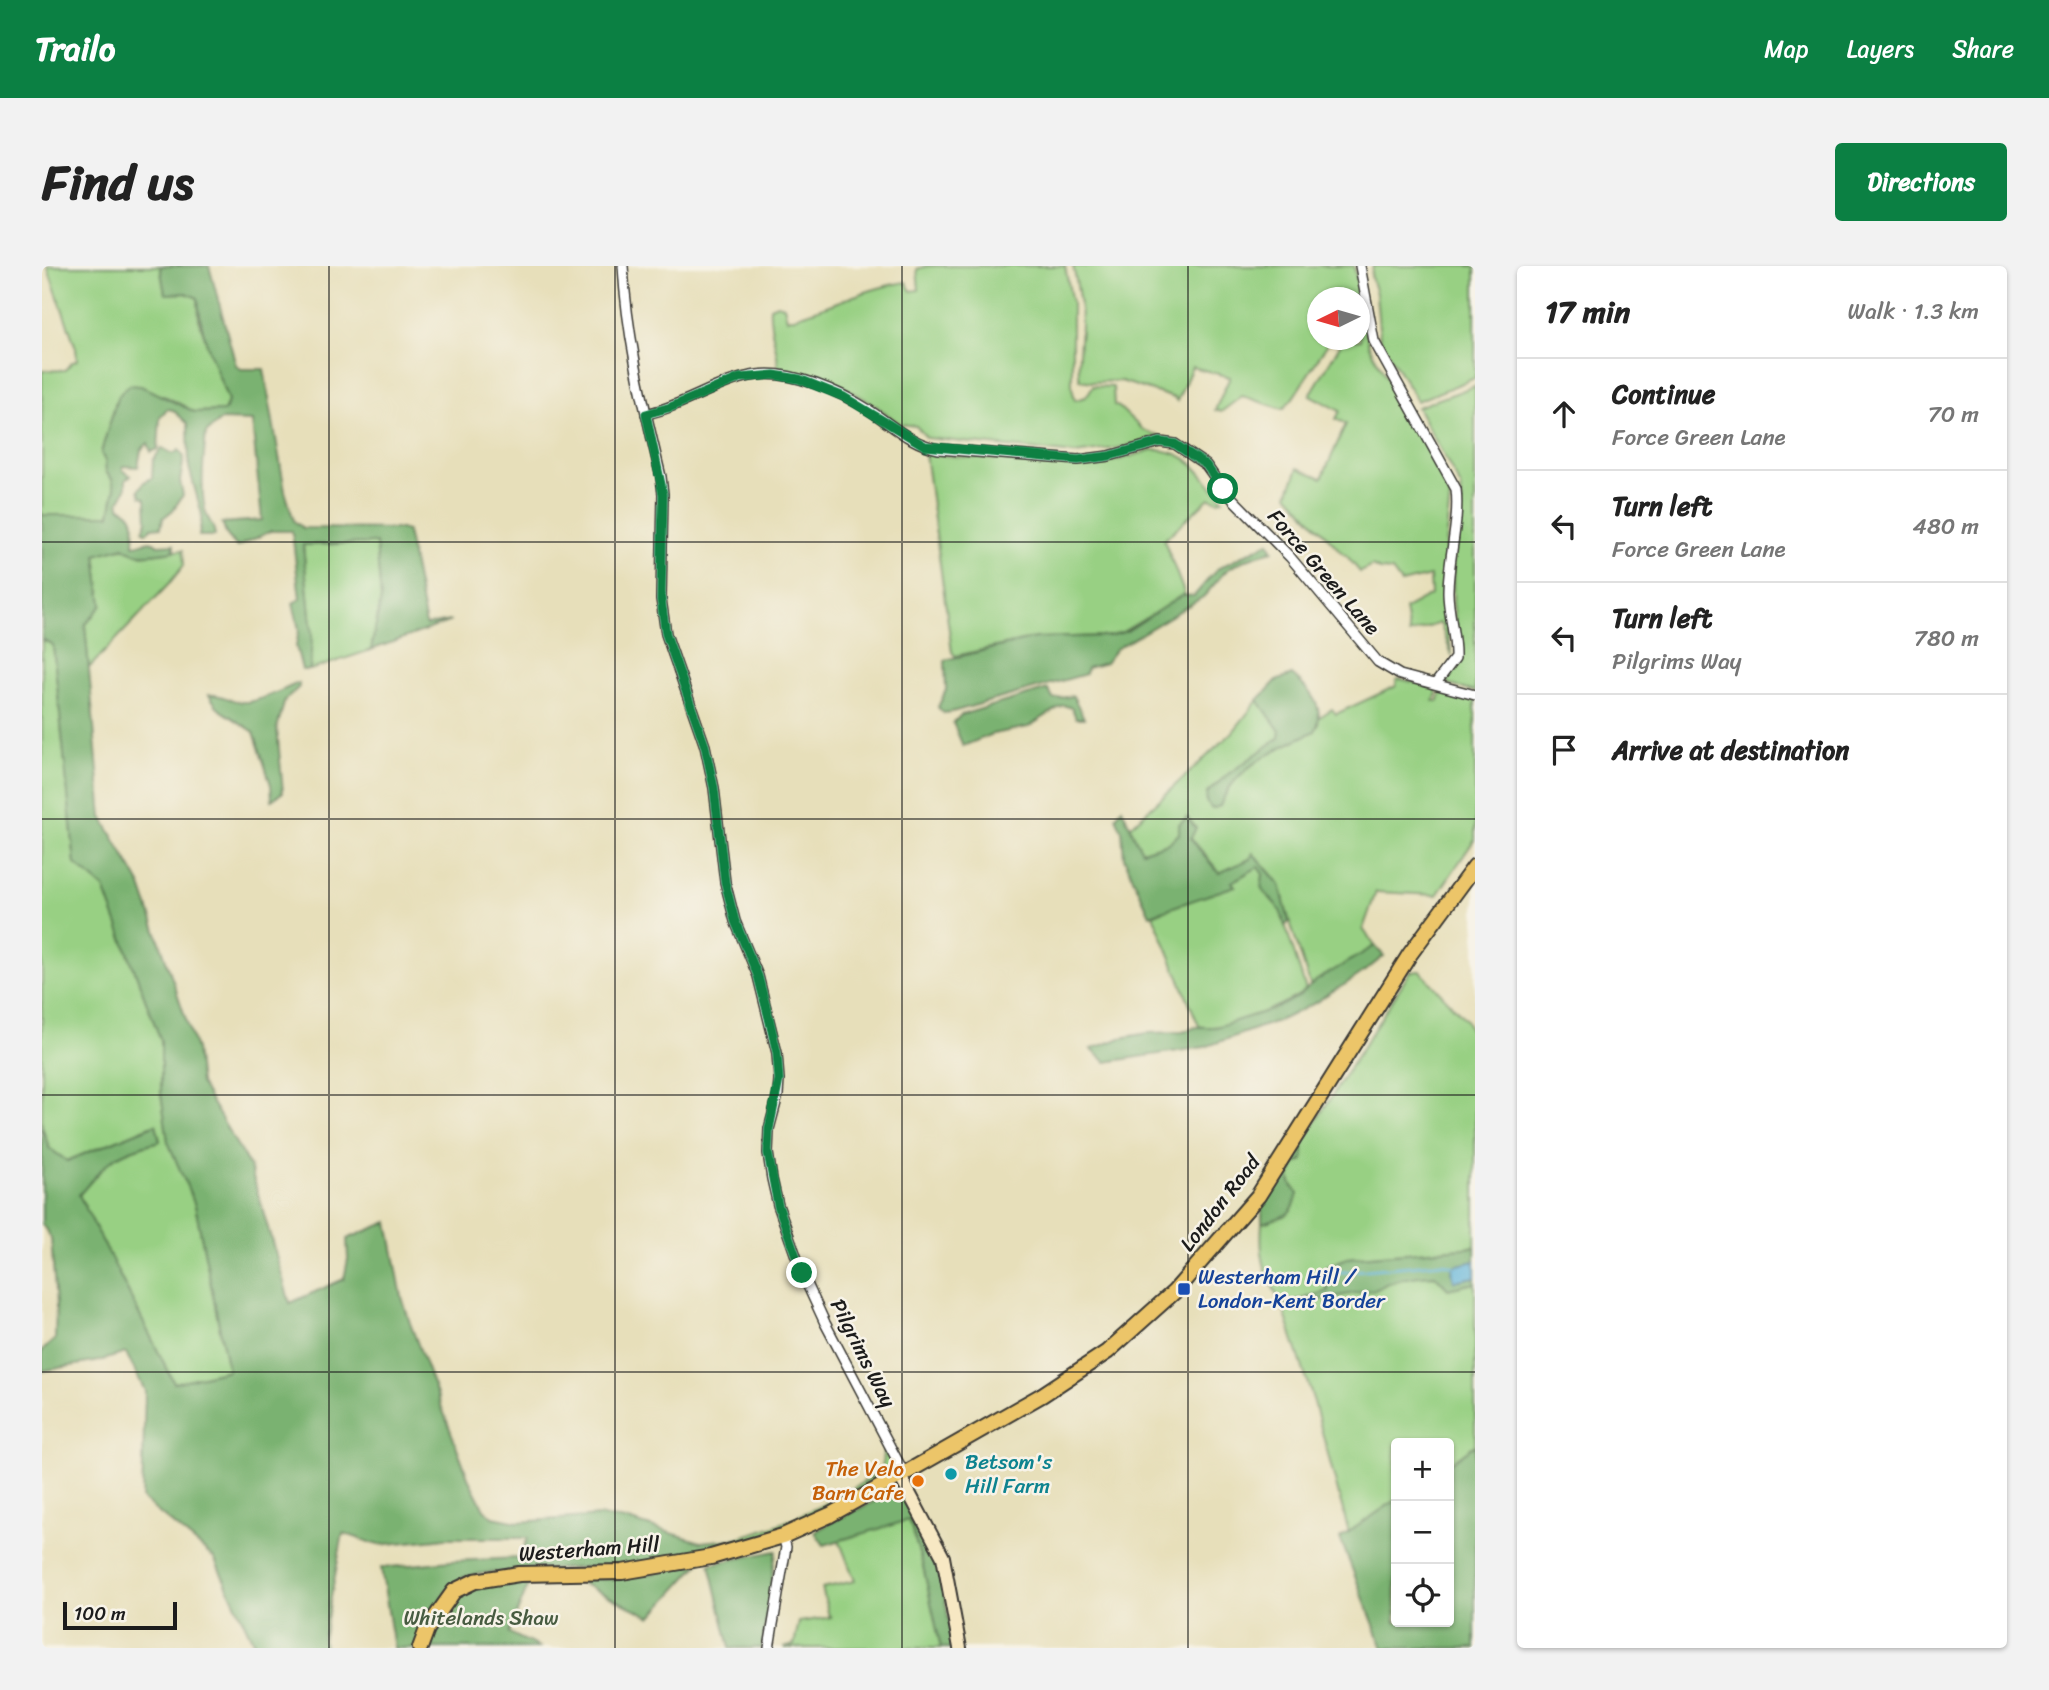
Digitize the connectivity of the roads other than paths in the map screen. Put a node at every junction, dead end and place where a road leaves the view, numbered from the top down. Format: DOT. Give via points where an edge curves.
graph roads {
  1 [pos="623,266"];
  2 [pos="1360,266"];
  3 [pos="646,414"];
  4 [pos="1436,683"];
  5 [pos="1475,695"];
  6 [pos="1475,866"];
  7 [pos="902,1475"];
  8 [pos="783,1536"];
  9 [pos="419,1648"];
  10 [pos="769,1648"];
  11 [pos="960,1648"];
  1 -- 3 [label="street, Pilgrims Way" via="628,330"];
  2 -- 4 [label="street" via="1374,341 1458,499 1448,594 1455,658"];
  3 -- 4 [label="street, Force Green Lane" via="728,382 765,374 823,387 908,437 939,449 1078,460 1160,442 1175,444 1206,465 1378,662 1401,675"];
  3 -- 7 [label="street, Pilgrims Way" via="663,494 661,600 666,634 705,746 725,882 758,976 777,1053 779,1080 768,1153 772,1179 795,1253 825,1323"];
  4 -- 5 [label="street, Force Green Lane"];
  6 -- 7 [label="main road, London Road" via="1410,954 1258,1196 1174,1292 1107,1352"];
  7 -- 8 [label="main road, Westerham Hill"];
  7 -- 11 [label="street, Pilgrims Way" via="943,1557"];
  8 -- 9 [label="main road, Westerham Hill" via="711,1557 622,1572 519,1574 475,1581 454,1591"];
  8 -- 10 [label="street" via="786,1547"];
}
